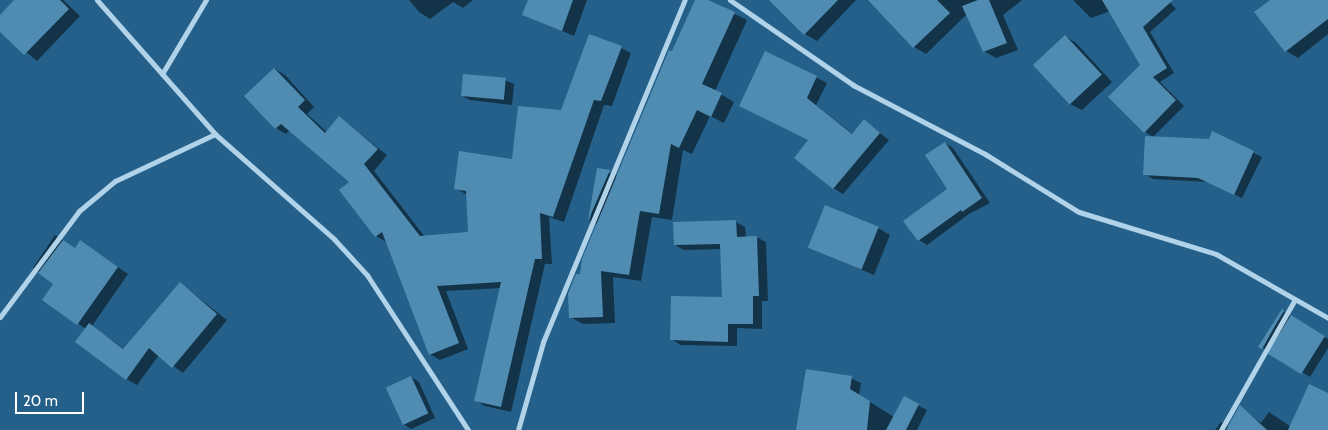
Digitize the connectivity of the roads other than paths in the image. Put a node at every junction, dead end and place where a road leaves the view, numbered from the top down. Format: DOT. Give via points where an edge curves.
graph roads {
  1 [pos="97,0"];
  2 [pos="206,0"];
  3 [pos="684,0"];
  4 [pos="730,0"];
  5 [pos="162,74"];
  6 [pos="215,134"];
  7 [pos="1295,298"];
  8 [pos="0,317"];
  9 [pos="1328,318"];
  10 [pos="468,430"];
  11 [pos="518,430"];
  12 [pos="1221,430"];
  1 -- 5 [label="street"];
  2 -- 5 [label="street"];
  3 -- 11 [label="street" via="543,342"];
  4 -- 7 [label="street" via="853,85 985,154 1079,212 1216,254"];
  5 -- 6 [label="street"];
  6 -- 8 [label="street" via="115,181 78,211"];
  6 -- 10 [label="street" via="334,239 367,275"];
  7 -- 9 [label="street"];
  7 -- 12 [label="street"];
}
